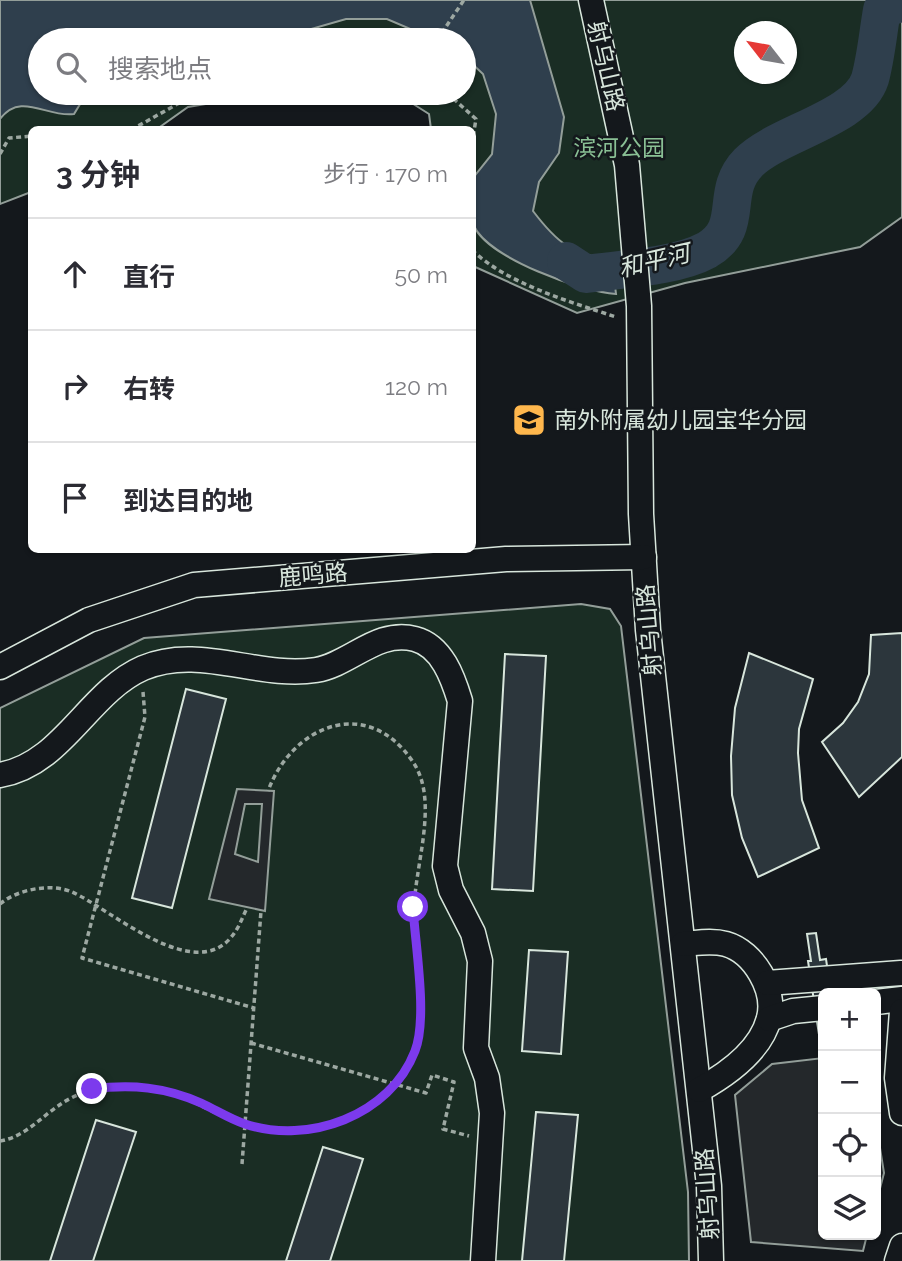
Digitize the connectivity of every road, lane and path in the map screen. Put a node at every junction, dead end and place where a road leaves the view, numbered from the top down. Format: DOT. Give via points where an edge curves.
graph roads {
  1 [pos="464,0"];
  2 [pos="591,0"];
  3 [pos="446,28"];
  4 [pos="176,105"];
  5 [pos="460,105"];
  6 [pos="138,126"];
  7 [pos="475,126"];
  8 [pos="28,136"];
  9 [pos="0,154"];
  10 [pos="476,254"];
  11 [pos="639,314"];
  12 [pos="644,557"];
  13 [pos="0,667"];
  14 [pos="141,669"];
  15 [pos="0,775"];
  16 [pos="268,791"];
  17 [pos="0,904"];
  18 [pos="94,905"];
  19 [pos="247,908"];
  20 [pos="261,911"];
  21 [pos="683,944"];
  22 [pos="901,976"];
  23 [pos="767,983"];
  24 [pos="902,999"];
  25 [pos="881,1001"];
  26 [pos="254,1008"];
  27 [pos="818,1008"];
  28 [pos="902,1011"];
  29 [pos="769,1019"];
  30 [pos="251,1043"];
  31 [pos="395,1084"];
  32 [pos="699,1090"];
  33 [pos="902,1113"];
  34 [pos="245,1124"];
  35 [pos="0,1141"];
  36 [pos="490,1141"];
  37 [pos="242,1164"];
  38 [pos="902,1246"];
  39 [pos="483,1261"];
  40 [pos="711,1261"];
  41 [pos="897,1261"];
  1 -- 3 [label="path"];
  2 -- 11 [label="street, 射乌山路" via="626,164"];
  4 -- 6 [label="path"];
  5 -- 7 [label="path" via="476,119"];
  8 -- 9 [label="path" via="9,138"];
  10 -- 11 [label="path" via="487,264 562,299 619,318"];
  11 -- 12 [label="street, 射乌山路"];
  12 -- 13 [label="street, 鹿鸣路" via="506,559 194,585 89,620"];
  12 -- 21 [label="street, 射乌山路"];
  14 -- 15 [label="street" via="123,679 34,762"];
  14 -- 18 [label="path" via="145,717"];
  14 -- 36 [label="street" via="200,659 285,672 318,669 365,645 388,639 415,639 434,650 452,675 460,701 445,866 480,961 476,1048 492,1113"];
  16 -- 31 [label="path" via="276,768 291,750 330,726 351,723 389,737 418,768 426,796 413,907 421,1019 415,1051"];
  17 -- 18 [label="path" via="23,891 54,888"];
  18 -- 19 [label="path" via="150,939 201,952 218,948 235,934"];
  18 -- 26 [label="path" via="82,958"];
  20 -- 26 [label="path"];
  21 -- 23 [label="street" via="729,945 743,954"];
  21 -- 32 [label="street, 射乌山路"];
  22 -- 23 [label="street"];
  23 -- 29 [label="street"];
  24 -- 25 [label="street"];
  26 -- 30 [label="path"];
  27 -- 29 [label="street"];
  28 -- 33 [label="street" via="897,1078"];
  29 -- 32 [label="street" via="746,1056"];
  30 -- 31 [label="path"];
  30 -- 34 [label="path"];
  31 -- 34 [label="path" via="346,1121 318,1129 284,1132"];
  31 -- 36 [label="path" via="426,1093 432,1075 454,1082 443,1129"];
  32 -- 40 [label="street, 射乌山路"];
  34 -- 35 [label="path" via="168,1090 127,1085 92,1089 59,1104 10,1140"];
  34 -- 37 [label="path"];
  36 -- 39 [label="street"];
  38 -- 41 [label="street"];
}
